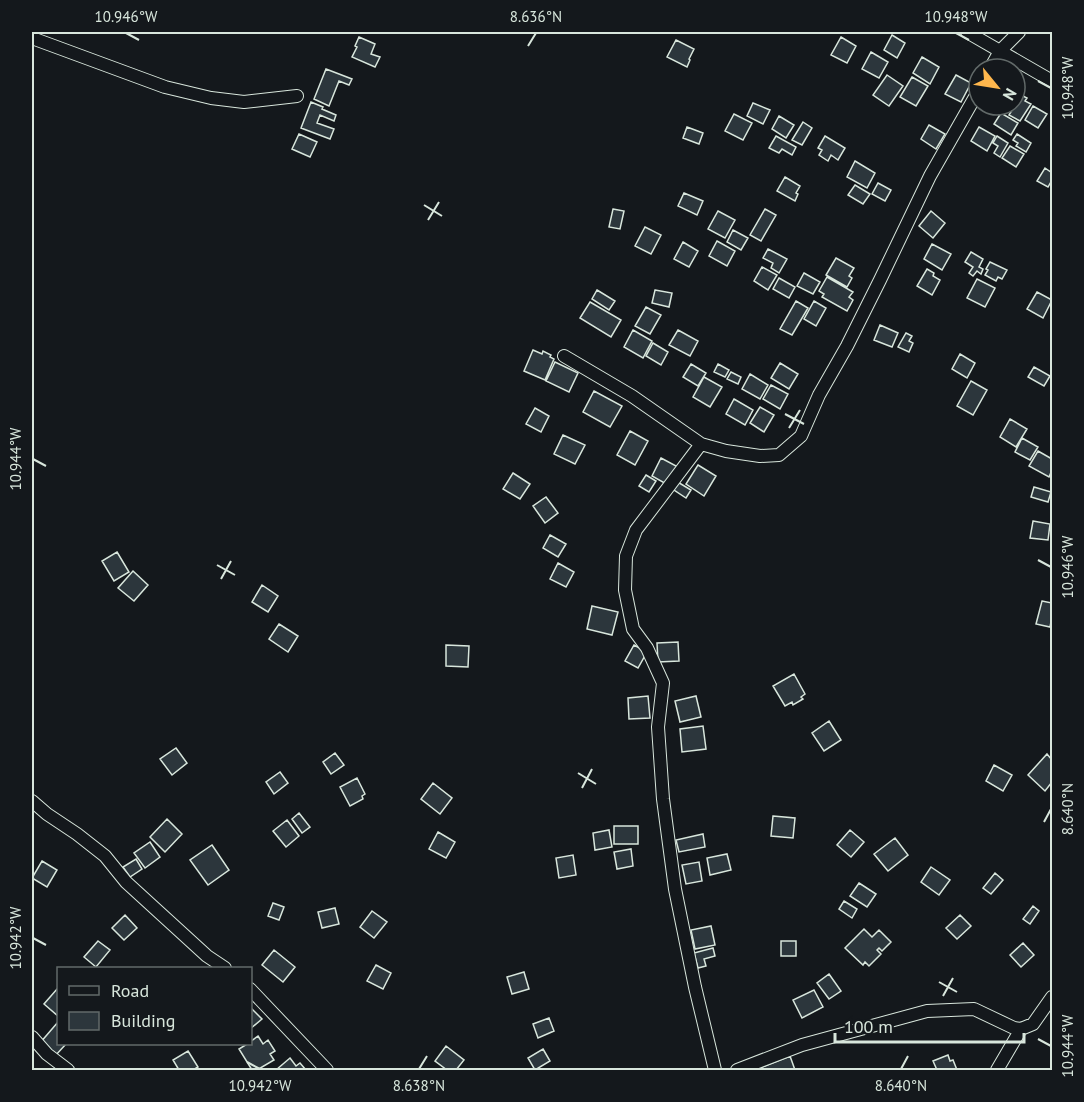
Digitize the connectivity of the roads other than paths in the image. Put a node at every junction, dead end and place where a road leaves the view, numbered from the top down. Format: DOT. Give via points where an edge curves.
graph roads {
  1 [pos="967,32"];
  2 [pos="1019,32"];
  3 [pos="32,38"];
  4 [pos="1000,51"];
  5 [pos="997,57"];
  6 [pos="1053,81"];
  7 [pos="297,96"];
  8 [pos="967,111"];
  9 [pos="564,356"];
  10 [pos="701,444"];
  11 [pos="32,801"];
  12 [pos="222,967"];
  13 [pos="252,991"];
  14 [pos="1053,997"];
  15 [pos="1021,1029"];
  16 [pos="32,1036"];
  17 [pos="68,1071"];
  18 [pos="327,1071"];
  19 [pos="715,1071"];
  20 [pos="737,1071"];
  21 [pos="997,1071"];
  1 -- 4 [label="street"];
  2 -- 4 [label="street"];
  3 -- 7 [label="street" via="165,87 211,98 244,102"];
  4 -- 5 [label="street"];
  4 -- 6 [label="street"];
  8 -- 10 [label="street" via="930,176 801,436 779,455 760,456"];
  9 -- 10 [label="street" via="632,396"];
  10 -- 19 [label="street" via="636,530 627,556 625,590 633,629 647,648 663,683 658,727 663,799 695,987"];
  11 -- 12 [label="street" via="105,856 126,882"];
  13 -- 18 [label="street"];
  14 -- 15 [label="street" via="1033,1024"];
  15 -- 20 [label="street" via="974,1009 927,1011 802,1045"];
  15 -- 21 [label="street"];
  16 -- 17 [label="street" via="46,1054"];
}
